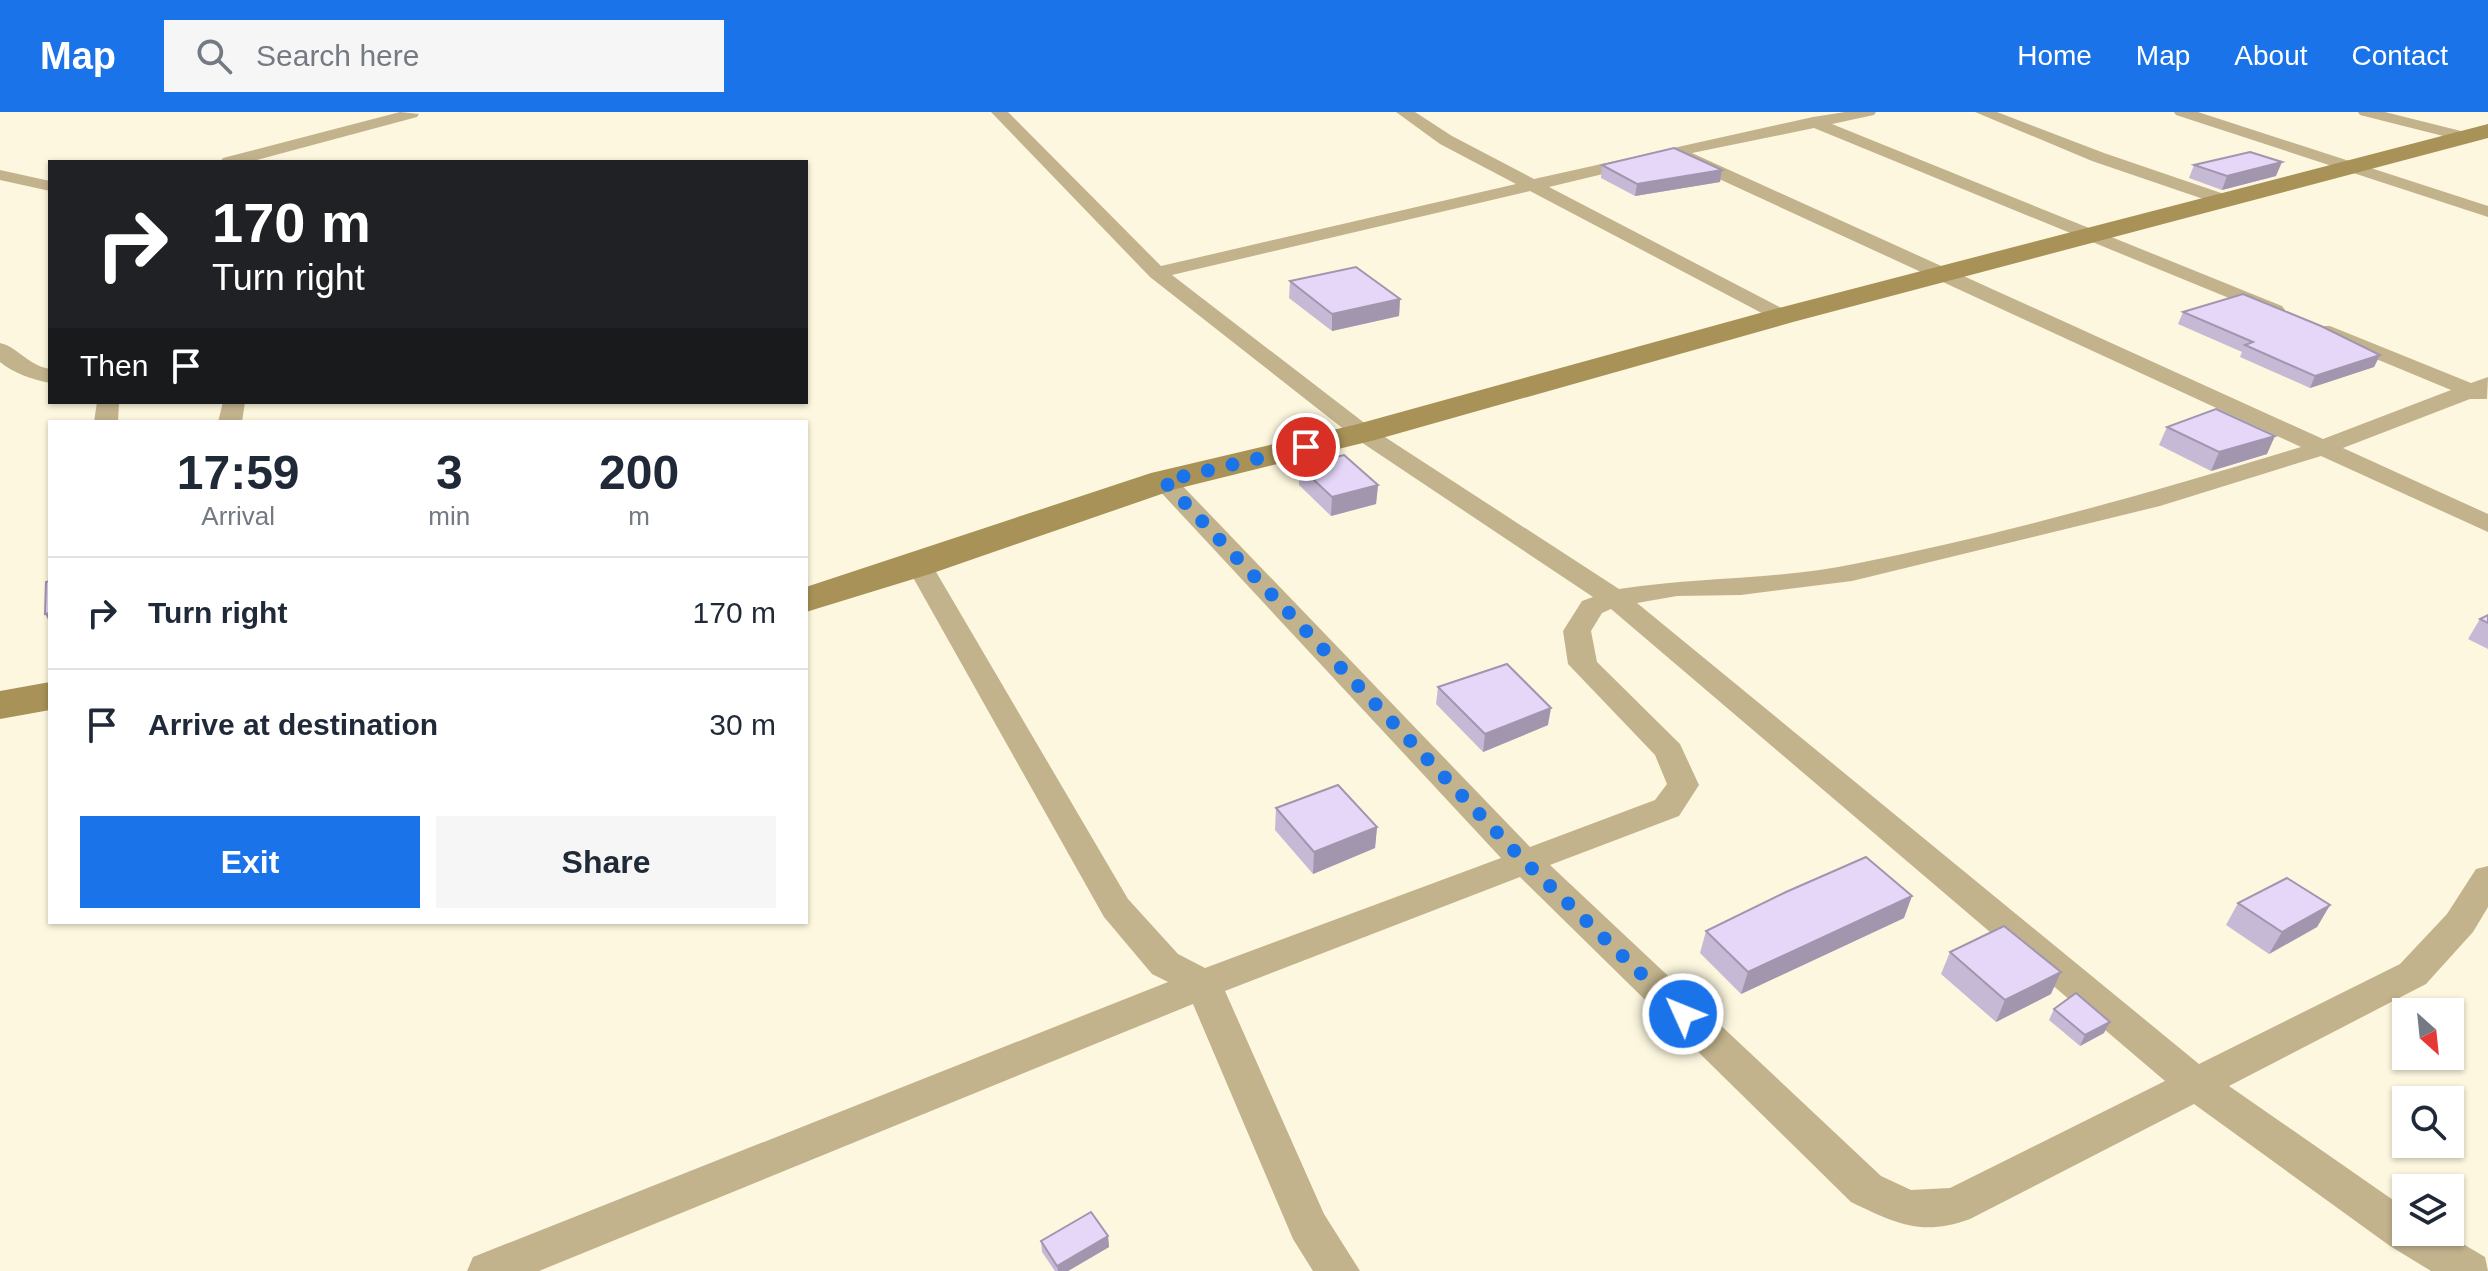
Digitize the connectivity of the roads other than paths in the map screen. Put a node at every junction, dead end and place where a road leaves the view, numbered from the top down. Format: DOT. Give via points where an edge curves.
graph roads {
  1 [pos="999,112"];
  2 [pos="1404,112"];
  3 [pos="1868,112"];
  4 [pos="1983,112"];
  5 [pos="2182,112"];
  6 [pos="2366,112"];
  7 [pos="411,114"];
  8 [pos="1813,122"];
  9 [pos="2478,134"];
  10 [pos="1674,152"];
  11 [pos="237,160"];
  12 [pos="2350,167"];
  13 [pos="0,175"];
  14 [pos="1532,185"];
  15 [pos="48,186"];
  16 [pos="2221,199"];
  17 [pos="2488,212"];
  18 [pos="2089,235"];
  19 [pos="1157,273"];
  20 [pos="1944,273"];
  21 [pos="1782,316"];
  22 [pos="0,349"];
  23 [pos="48,376"];
  24 [pos="2482,390"];
  25 [pos="1363,433"];
  26 [pos="2321,448"];
  27 [pos="1164,481"];
  28 [pos="2488,524"];
  29 [pos="919,565"];
  30 [pos="1614,598"];
  31 [pos="808,599"];
  32 [pos="48,696"];
  33 [pos="0,705"];
  34 [pos="1523,860"];
  35 [pos="2488,878"];
  36 [pos="1203,984"];
  37 [pos="2195,1083"];
  38 [pos="489,1271"];
  39 [pos="1338,1271"];
  40 [pos="2469,1271"];
  1 -- 19 [label="street"];
  2 -- 14 [label="street"];
  3 -- 8 [label="street"];
  4 -- 16 [label="street"];
  5 -- 12 [label="street"];
  6 -- 9 [label="street"];
  7 -- 11 [label="street"];
  8 -- 10 [label="street"];
  8 -- 18 [label="street"];
  9 -- 12 [label="street"];
  10 -- 14 [label="street"];
  10 -- 20 [label="street"];
  12 -- 16 [label="street"];
  12 -- 17 [label="street"];
  13 -- 15 [label="street"];
  14 -- 19 [label="street"];
  14 -- 21 [label="street"];
  16 -- 18 [label="street"];
  18 -- 20 [label="street"];
  18 -- 24 [label="street"];
  19 -- 25 [label="street"];
  20 -- 21 [label="street"];
  20 -- 26 [label="street"];
  21 -- 25 [label="street"];
  22 -- 23 [label="street" via="12,363"];
  24 -- 26 [label="street"];
  25 -- 27 [label="street"];
  25 -- 30 [label="street"];
  26 -- 28 [label="street"];
  26 -- 30 [label="street" via="2151,501 1894,565"];
  27 -- 29 [label="street"];
  27 -- 34 [label="street"];
  29 -- 31 [label="street"];
  29 -- 36 [label="street" via="1116,908 1165,964"];
  30 -- 34 [label="street" via="1592,607 1577,631 1583,664 1669,751 1683,785 1667,808"];
  30 -- 37 [label="street"];
  32 -- 33 [label="street"];
  34 -- 36 [label="street"];
  34 -- 37 [label="street" via="1866,1189 1908,1209 1955,1206"];
  35 -- 37 [label="street" via="2460,923 2413,974"];
  36 -- 38 [label="street"];
  36 -- 39 [label="street" via="1308,1226"];
  37 -- 40 [label="street" via="2405,1232"];
}
